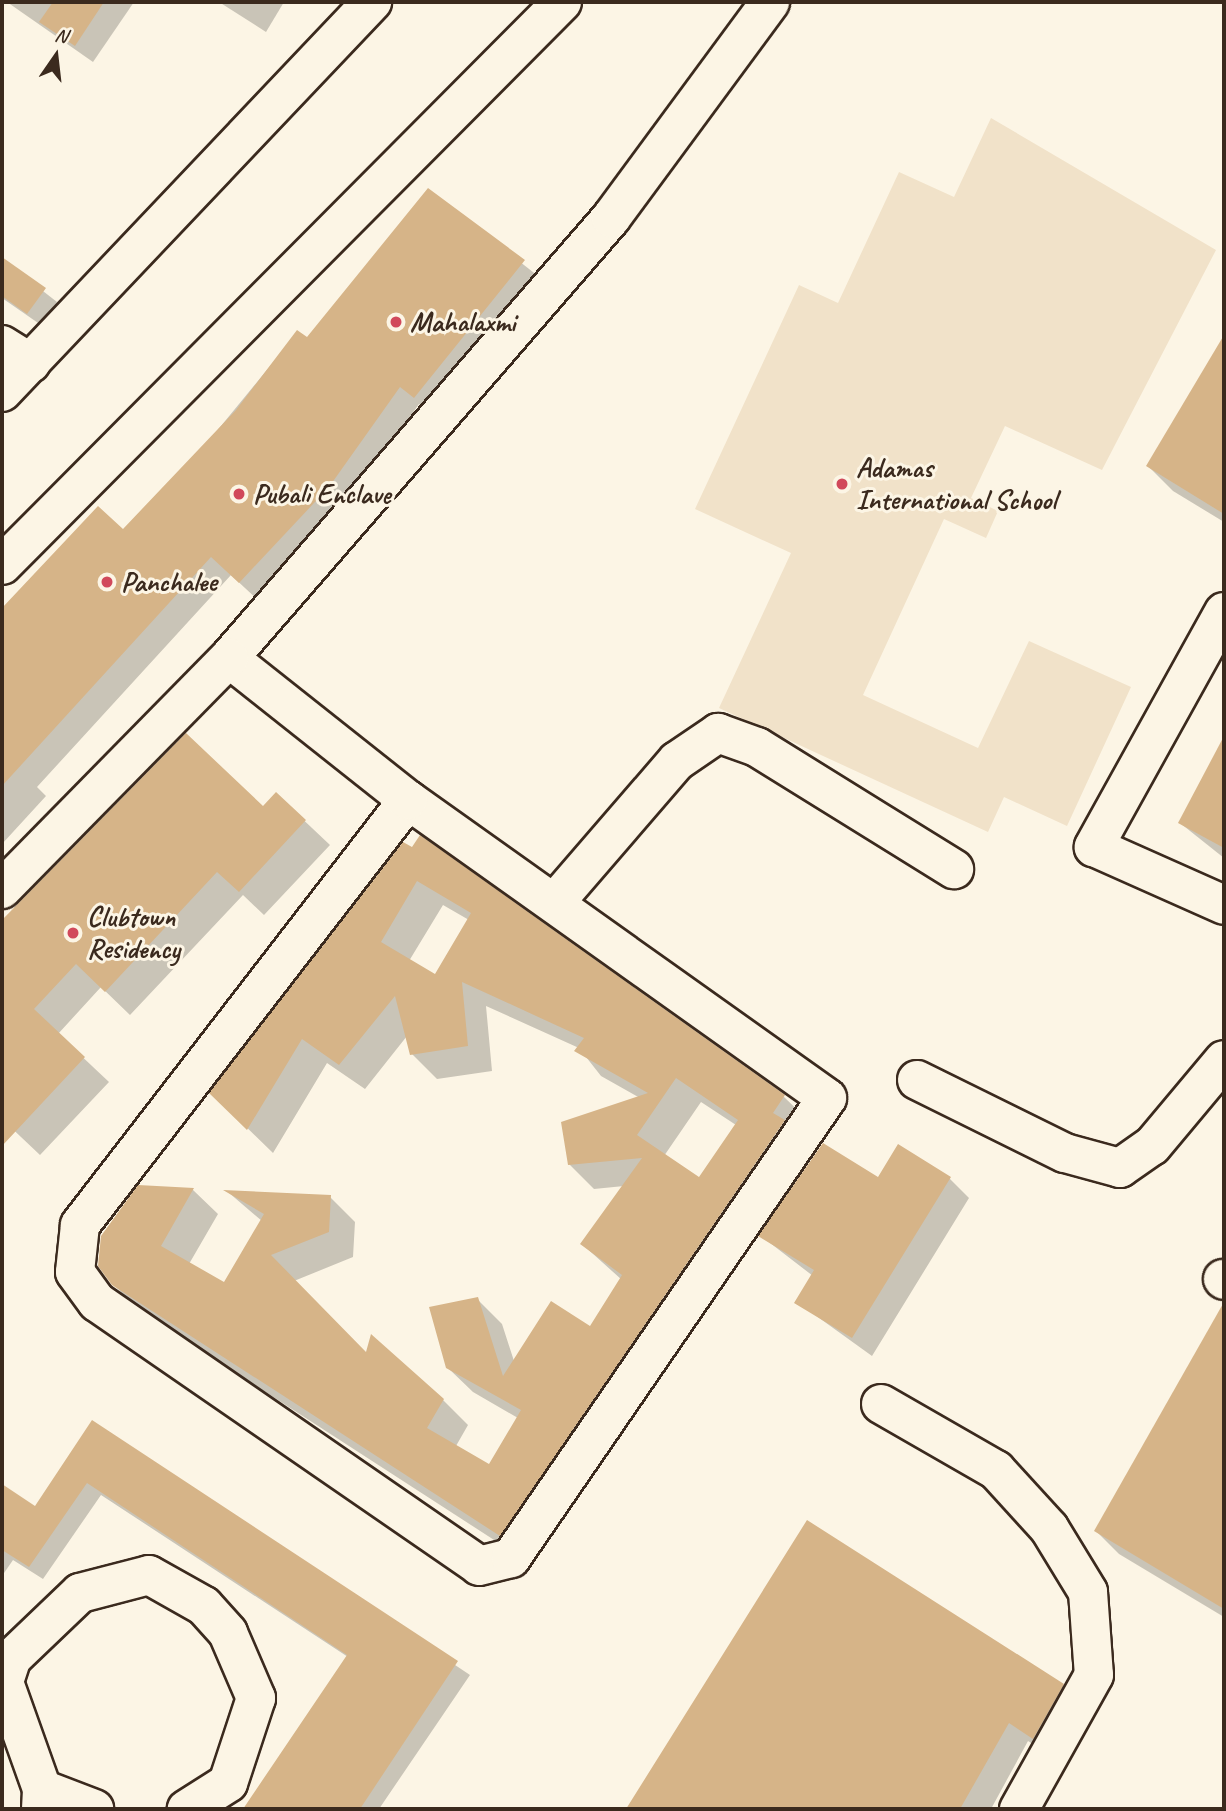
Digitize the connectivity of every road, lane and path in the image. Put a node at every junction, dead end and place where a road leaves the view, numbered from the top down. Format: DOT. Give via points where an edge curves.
graph roads {
  1 [pos="372,2"];
  2 [pos="562,2"];
  3 [pos="770,2"];
  4 [pos="16,354"];
  5 [pos="2,392"];
  6 [pos="2,565"];
  7 [pos="1224,612"];
  8 [pos="229,658"];
  9 [pos="408,800"];
  10 [pos="954,869"];
  11 [pos="2,889"];
  12 [pos="556,901"];
  13 [pos="1224,905"];
  14 [pos="1224,1060"];
  15 [pos="917,1080"];
  16 [pos="881,1404"];
  17 [pos="42,1799"];
  18 [pos="93,1809"];
  19 [pos="187,1809"];
  20 [pos="1019,1809"];
  1 -- 4 [label="street"];
  2 -- 6 [label="street"];
  3 -- 8 [label="street" via="611,218"];
  4 -- 5 [label="street"];
  7 -- 13 [label="street" via="1094,847"];
  8 -- 9 [label="street"];
  8 -- 11 [label="street"];
  9 -- 12 [label="street"];
  9 -- 12 [label="street" via="80,1225 75,1272 97,1302 478,1566 511,1558 827,1098"];
  10 -- 12 [label="street" via="757,747 718,733 677,761"];
  14 -- 15 [label="street" via="1152,1146 1120,1168 1065,1153"];
  16 -- 20 [label="street" via="996,1470 1049,1528 1088,1592 1094,1675"];
  17 -- 18 [label="street"];
  17 -- 19 [label="street" via="4,1682 12,1658 80,1592 149,1575 204,1606 228,1633 256,1698 228,1783"];
}
